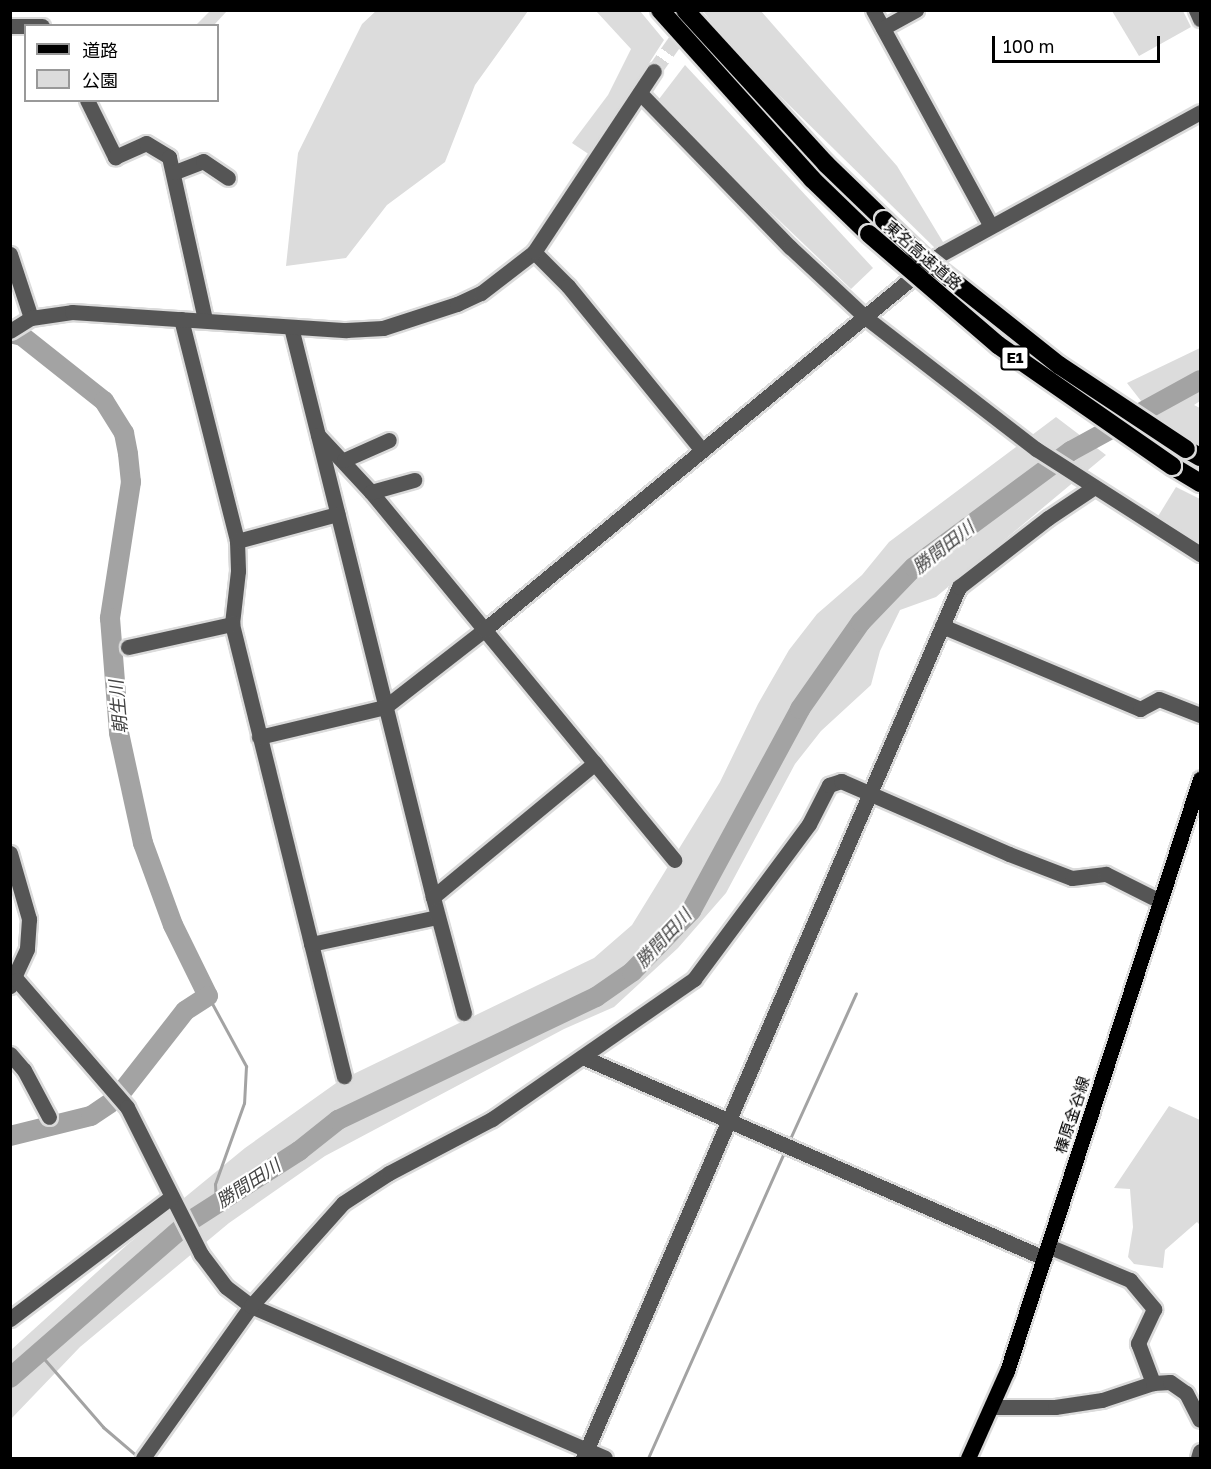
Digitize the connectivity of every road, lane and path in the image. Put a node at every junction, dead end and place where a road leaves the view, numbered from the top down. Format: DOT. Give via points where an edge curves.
graph roads {
  1 [pos="660,10"];
  2 [pos="686,10"];
  3 [pos="873,10"];
  4 [pos="916,10"];
  5 [pos="1196,10"];
  6 [pos="1200,19"];
  7 [pos="883,28"];
  8 [pos="654,71"];
  9 [pos="640,93"];
  10 [pos="88,102"];
  11 [pos="1200,112"];
  12 [pos="175,172"];
  13 [pos="228,178"];
  14 [pos="991,226"];
  15 [pos="534,252"];
  16 [pos="10,254"];
  17 [pos="865,317"];
  18 [pos="31,318"];
  19 [pos="181,319"];
  20 [pos="205,320"];
  21 [pos="291,327"];
  22 [pos="13,329"];
  23 [pos="318,435"];
  24 [pos="389,440"];
  25 [pos="701,449"];
  26 [pos="1193,453"];
  27 [pos="344,460"];
  28 [pos="414,480"];
  29 [pos="1200,483"];
  30 [pos="1093,488"];
  31 [pos="371,492"];
  32 [pos="337,514"];
  33 [pos="237,541"];
  34 [pos="1200,554"];
  35 [pos="232,624"];
  36 [pos="942,626"];
  37 [pos="484,630"];
  38 [pos="128,647"];
  39 [pos="385,706"];
  40 [pos="1200,715"];
  41 [pos="259,736"];
  42 [pos="595,763"];
  43 [pos="1200,779"];
  44 [pos="870,793"];
  45 [pos="10,853"];
  46 [pos="674,860"];
  47 [pos="433,897"];
  48 [pos="1160,901"];
  49 [pos="437,916"];
  50 [pos="311,944"];
  51 [pos="14,983"];
  52 [pos="464,1013"];
  53 [pos="10,1054"];
  54 [pos="585,1058"];
  55 [pos="344,1076"];
  56 [pos="49,1118"];
  57 [pos="728,1122"];
  58 [pos="170,1198"];
  59 [pos="1046,1252"];
  60 [pos="251,1306"];
  61 [pos="10,1319"];
  62 [pos="1153,1383"];
  63 [pos="992,1407"];
  64 [pos="1200,1420"];
  65 [pos="1200,1450"];
  66 [pos="585,1455"];
  67 [pos="143,1458"];
  68 [pos="605,1458"];
  69 [pos="969,1458"];
  70 [pos="1198,1458"];
  1 -- 29 [label="highway, 東名高速道路 / E1, bridge" via="812,179 869,234 998,345"];
  2 -- 26 [label="highway, 東名高速道路 / E1, bridge" via="826,164 923,257 1059,365"];
  3 -- 7 [label="street"];
  4 -- 7 [label="street"];
  5 -- 6 [label="street"];
  7 -- 14 [label="street"];
  8 -- 9 [label="street"];
  9 -- 15 [label="street"];
  9 -- 17 [label="street" via="774,231"];
  10 -- 12 [label="street" via="116,157 146,143 169,157"];
  11 -- 14 [label="street"];
  12 -- 13 [label="street" via="203,161"];
  12 -- 20 [label="street"];
  14 -- 17 [label="street" via="941,254"];
  15 -- 21 [label="street" via="481,293 413,321 346,330"];
  15 -- 25 [label="street" via="568,286"];
  16 -- 18 [label="street"];
  17 -- 25 [label="street"];
  17 -- 30 [label="street"];
  18 -- 19 [label="street" via="72,312"];
  18 -- 22 [label="street"];
  19 -- 20 [label="street"];
  19 -- 33 [label="street"];
  20 -- 21 [label="street"];
  21 -- 23 [label="street"];
  23 -- 27 [label="street"];
  23 -- 32 [label="street"];
  24 -- 27 [label="street"];
  25 -- 37 [label="street"];
  27 -- 31 [label="street"];
  28 -- 31 [label="street"];
  30 -- 34 [label="street"];
  30 -- 36 [label="street" via="959,587"];
  31 -- 37 [label="street"];
  32 -- 33 [label="street"];
  32 -- 39 [label="street"];
  33 -- 35 [label="street"];
  35 -- 38 [label="street"];
  35 -- 41 [label="street"];
  36 -- 40 [label="street" via="1140,709 1159,699"];
  36 -- 44 [label="street"];
  37 -- 39 [label="street"];
  37 -- 42 [label="street"];
  39 -- 41 [label="street"];
  39 -- 47 [label="street"];
  41 -- 50 [label="street"];
  42 -- 46 [label="street"];
  42 -- 47 [label="street"];
  43 -- 48 [label="main road, 榛原金谷線"];
  44 -- 48 [label="street" via="1072,878 1106,874"];
  44 -- 54 [label="street" via="841,781 829,785 809,824 694,979"];
  44 -- 57 [label="street"];
  45 -- 51 [label="street" via="29,919 27,949"];
  47 -- 49 [label="street"];
  48 -- 59 [label="main road, 榛原金谷線"];
  49 -- 50 [label="street"];
  49 -- 52 [label="street"];
  50 -- 55 [label="street"];
  51 -- 58 [label="street" via="127,1107"];
  53 -- 56 [label="street" via="24,1070"];
  54 -- 57 [label="street"];
  54 -- 60 [label="street" via="566,1066 492,1119 389,1173 343,1203"];
  57 -- 59 [label="street"];
  57 -- 66 [label="street"];
  58 -- 60 [label="street" via="201,1254 226,1287"];
  58 -- 61 [label="street"];
  59 -- 62 [label="street" via="1130,1280 1154,1309 1138,1342"];
  59 -- 63 [label="main road, 榛原金谷線"];
  60 -- 66 [label="street"];
  60 -- 67 [label="street"];
  62 -- 63 [label="street" via="1102,1400 1055,1407"];
  62 -- 64 [label="street" via="1170,1382 1186,1393"];
  63 -- 69 [label="main road, 榛原金谷線"];
  65 -- 70 [label="street"];
  66 -- 68 [label="street"];
}
